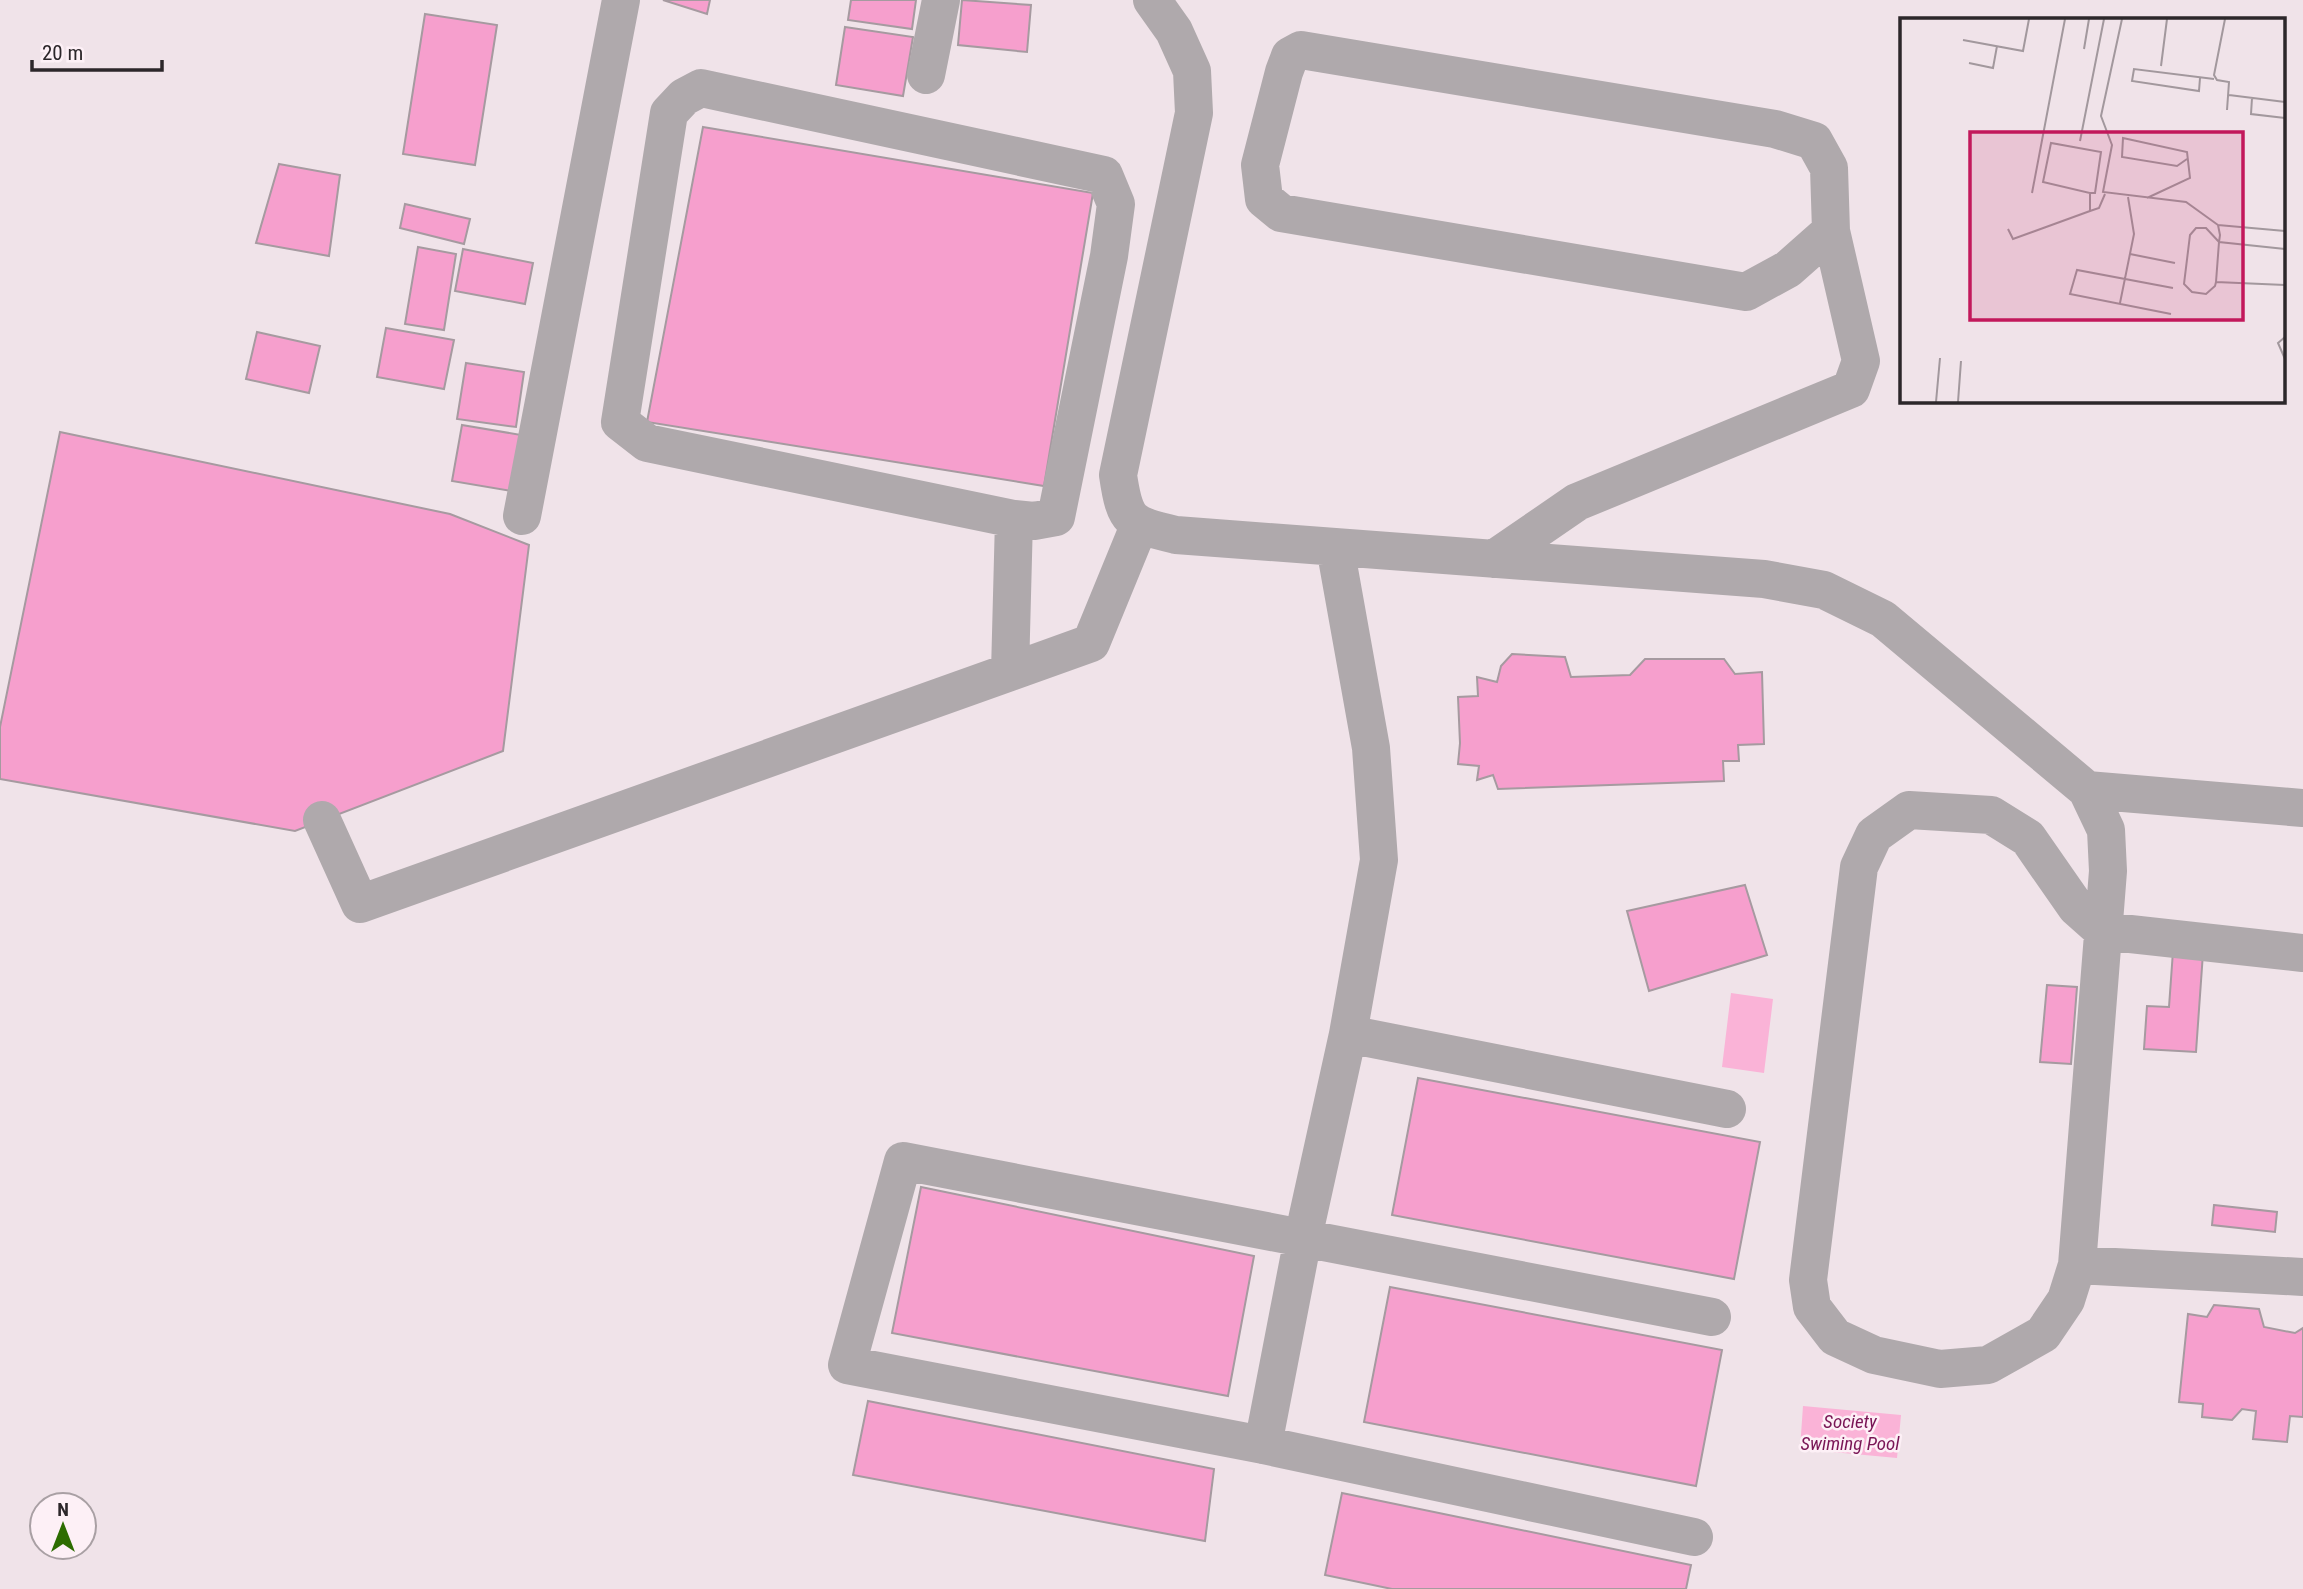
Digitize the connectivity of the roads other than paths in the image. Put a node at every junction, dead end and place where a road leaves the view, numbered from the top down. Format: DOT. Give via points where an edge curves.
graph roads {
  1 [pos="621,0"];
  2 [pos="942,0"];
  3 [pos="1152,0"];
  4 [pos="926,75"];
  5 [pos="1831,231"];
  6 [pos="522,516"];
  7 [pos="1014,519"];
  8 [pos="1139,526"];
  9 [pos="1335,547"];
  10 [pos="1494,559"];
  11 [pos="1010,672"];
  12 [pos="2087,790"];
  13 [pos="2303,808"];
  14 [pos="322,820"];
  15 [pos="2103,931"];
  16 [pos="2303,953"];
  17 [pos="1348,1034"];
  18 [pos="1727,1109"];
  19 [pos="1303,1238"];
  20 [pos="2077,1265"];
  21 [pos="2303,1277"];
  22 [pos="1712,1317"];
  23 [pos="1263,1445"];
  24 [pos="1694,1537"];
  1 -- 6 [label="street"];
  2 -- 4 [label="street"];
  3 -- 8 [label="street" via="1174,31 1192,71 1194,113 1118,475 1123,506"];
  5 -- 5 [label="street" via="1829,168 1814,141 1775,129 1301,50 1290,56 1284,72 1260,165 1264,199 1281,213 1746,292 1788,269"];
  5 -- 10 [label="street" via="1861,361 1851,389 1577,502"];
  7 -- 7 [label="street" via="647,443 620,422 669,113 684,97 701,88 1104,174 1116,204 1109,256 1056,517 1034,522"];
  7 -- 11 [label="street"];
  8 -- 9 [label="street" via="1176,535"];
  8 -- 11 [label="street" via="1091,643"];
  9 -- 10 [label="street"];
  9 -- 17 [label="street" via="1371,748 1380,860"];
  10 -- 12 [label="street" via="1764,579 1824,590 1883,619"];
  11 -- 14 [label="street" via="359,904"];
  12 -- 13 [label="street"];
  12 -- 15 [label="street" via="2106,830"];
  15 -- 16 [label="street"];
  15 -- 20 [label="street"];
  15 -- 20 [label="street" via="2076,907 2028,838 1991,814 1909,810 1874,835 1859,867 1808,1280 1812,1307 1835,1337 1874,1355 1940,1369 1988,1365 2043,1334 2066,1300"];
  17 -- 18 [label="street"];
  17 -- 19 [label="street"];
  19 -- 22 [label="street"];
  19 -- 23 [label="street"];
  19 -- 23 [label="street" via="903,1161 847,1365"];
  20 -- 21 [label="street"];
  23 -- 24 [label="street"];
}
